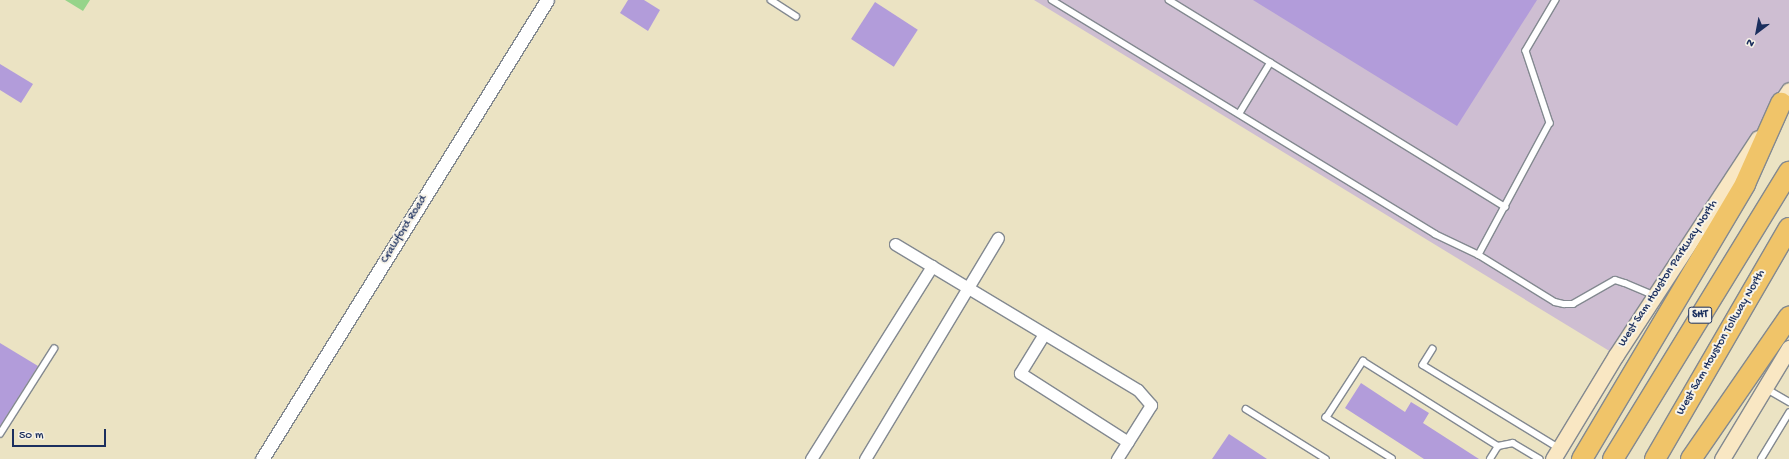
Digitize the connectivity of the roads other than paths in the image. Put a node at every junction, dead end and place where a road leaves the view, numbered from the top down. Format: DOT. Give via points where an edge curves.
graph roads {
  1 [pos="547,0"];
  2 [pos="771,0"];
  3 [pos="1052,0"];
  4 [pos="1067,0"];
  5 [pos="1169,0"];
  6 [pos="1556,0"];
  7 [pos="1063,7"];
  8 [pos="796,16"];
  9 [pos="1270,62"];
  10 [pos="1785,97"];
  11 [pos="1239,114"];
  12 [pos="1789,172"];
  13 [pos="1505,207"];
  14 [pos="1789,228"];
  15 [pos="998,238"];
  16 [pos="895,244"];
  17 [pos="1479,255"];
  18 [pos="932,266"];
  19 [pos="968,288"];
  20 [pos="1655,296"];
  21 [pos="1789,317"];
  22 [pos="1044,334"];
  23 [pos="1789,348"];
  24 [pos="54,349"];
  25 [pos="1432,349"];
  26 [pos="1765,388"];
  27 [pos="1789,402"];
  28 [pos="1246,409"];
  29 [pos="1789,413"];
  30 [pos="0,434"];
  31 [pos="1128,442"];
  32 [pos="1498,446"];
  33 [pos="1556,454"];
  34 [pos="262,459"];
  35 [pos="811,459"];
  36 [pos="865,459"];
  37 [pos="1117,459"];
  38 [pos="1326,459"];
  39 [pos="1392,459"];
  40 [pos="1490,459"];
  41 [pos="1540,459"];
  42 [pos="1582,459"];
  43 [pos="1613,459"];
  44 [pos="1655,459"];
  45 [pos="1691,459"];
  46 [pos="1722,459"];
  47 [pos="1761,459"];
  1 -- 34 [label="street, Crawford Road"];
  2 -- 8 [label="lane"];
  3 -- 7 [label="lane"];
  4 -- 7 [label="lane"];
  5 -- 9 [label="lane"];
  6 -- 13 [label="lane" via="1526,51 1550,123"];
  7 -- 11 [label="lane"];
  9 -- 11 [label="lane"];
  9 -- 13 [label="lane"];
  10 -- 20 [label="main road, West Sam Houston Parkway North"];
  10 -- 42 [label="highway" via="1745,184"];
  11 -- 17 [label="lane" via="1435,234"];
  12 -- 43 [label="highway, SHT"];
  13 -- 17 [label="lane"];
  14 -- 44 [label="highway, West Sam Houston Tollway North"];
  15 -- 19 [label="street"];
  16 -- 18 [label="street"];
  17 -- 20 [label="lane" via="1555,302 1573,304 1615,280"];
  18 -- 19 [label="street"];
  18 -- 35 [label="street"];
  19 -- 22 [label="street"];
  19 -- 36 [label="street"];
  20 -- 33 [label="main road, West Sam Houston Parkway North"];
  21 -- 45 [label="highway"];
  22 -- 31 [label="street" via="1138,390 1151,405"];
  22 -- 31 [label="street" via="1020,373"];
  23 -- 26 [label="main road"];
  24 -- 30 [label="lane"];
  25 -- 33 [label="lane" via="1423,365"];
  26 -- 27 [label="lane"];
  26 -- 46 [label="main road"];
  28 -- 38 [label="lane"];
  29 -- 47 [label="lane"];
  31 -- 37 [label="street"];
  32 -- 39 [label="lane" via="1363,360 1326,418"];
  32 -- 40 [label="lane"];
  32 -- 41 [label="lane" via="1513,443"];
}
